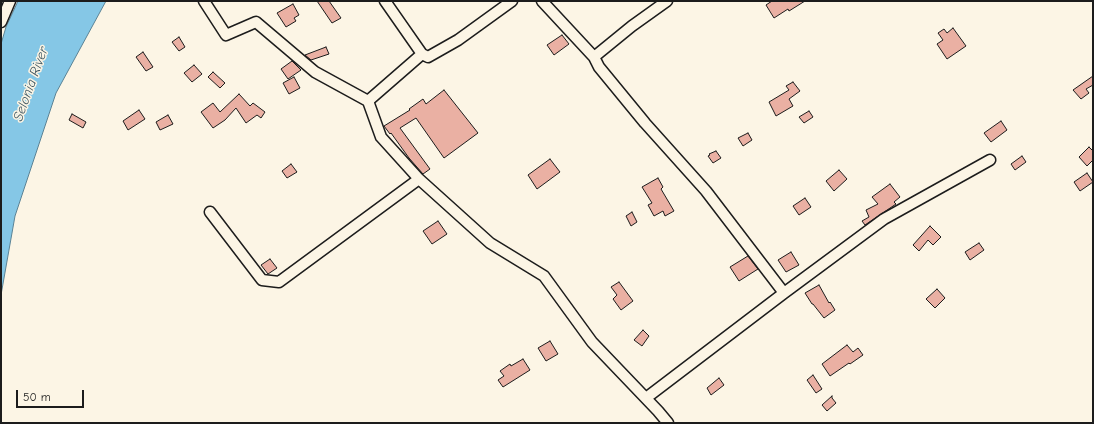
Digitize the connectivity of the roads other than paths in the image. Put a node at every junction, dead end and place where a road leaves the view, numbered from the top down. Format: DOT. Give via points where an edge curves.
graph roads {
  1 [pos="10,1"];
  2 [pos="204,1"];
  3 [pos="385,1"];
  4 [pos="512,1"];
  5 [pos="542,1"];
  6 [pos="667,1"];
  7 [pos="1,22"];
  8 [pos="422,54"];
  9 [pos="594,57"];
  10 [pos="368,100"];
  11 [pos="990,160"];
  12 [pos="418,179"];
  13 [pos="210,212"];
  14 [pos="784,293"];
  15 [pos="646,398"];
  16 [pos="668,423"];
  1 -- 7 [label="street"];
  2 -- 10 [label="street" via="226,35 256,22 315,72"];
  3 -- 8 [label="street"];
  4 -- 8 [label="street" via="458,40 428,57"];
  5 -- 9 [label="street"];
  6 -- 9 [label="street"];
  8 -- 10 [label="street"];
  9 -- 14 [label="street" via="599,67 706,192"];
  10 -- 12 [label="street" via="381,136"];
  11 -- 14 [label="street" via="884,219"];
  12 -- 13 [label="street" via="279,282 262,280"];
  12 -- 15 [label="street" via="490,243 544,276 592,342"];
  14 -- 15 [label="street"];
  15 -- 16 [label="street"];
}
